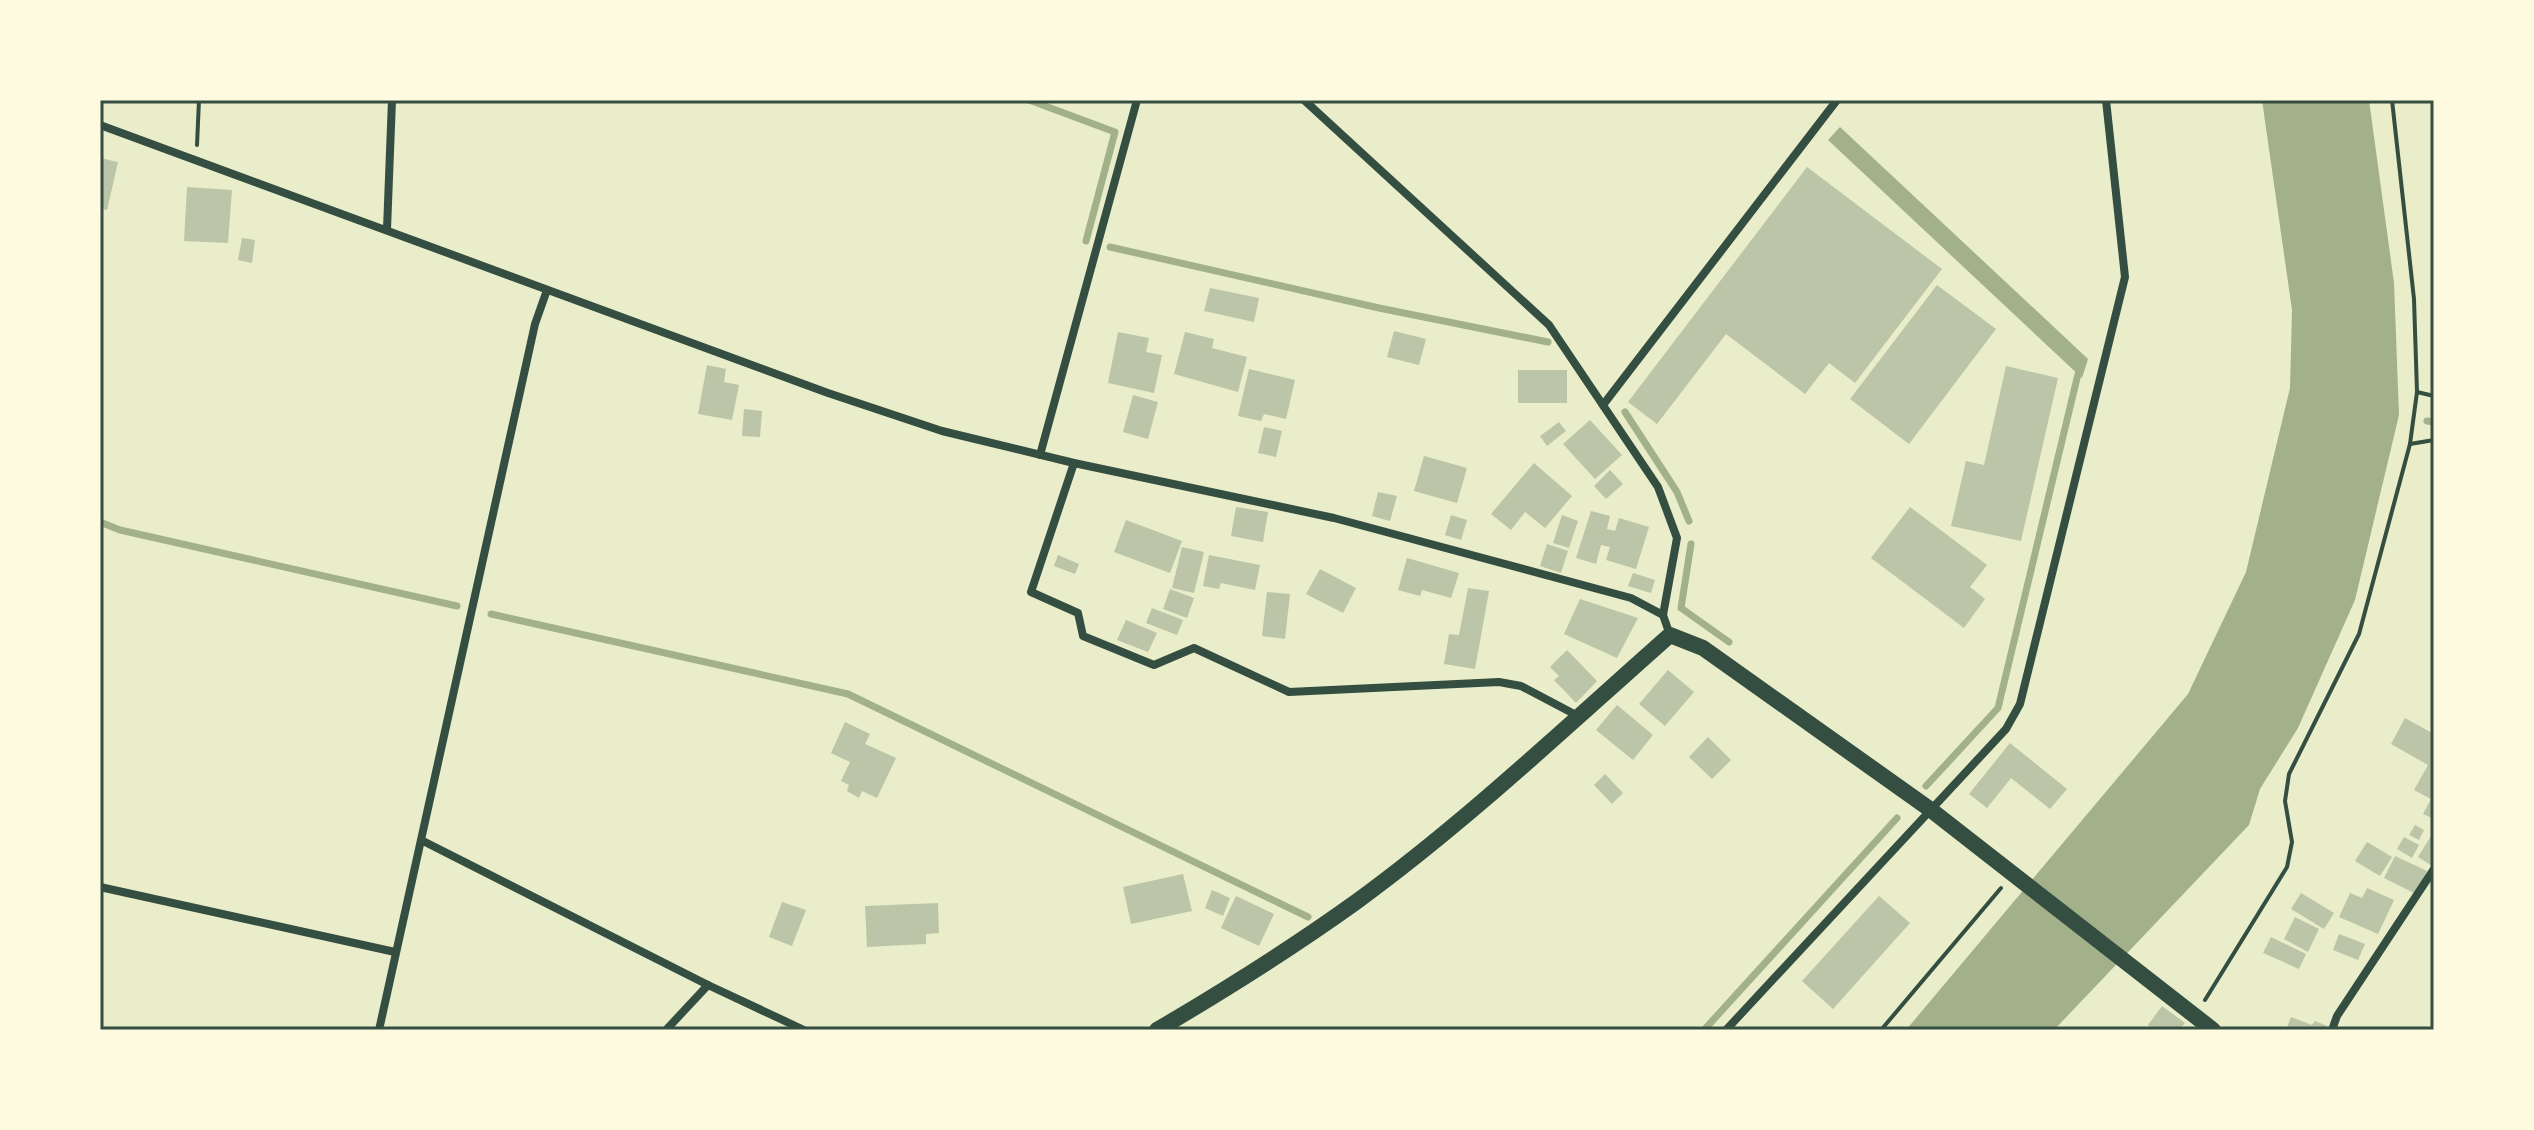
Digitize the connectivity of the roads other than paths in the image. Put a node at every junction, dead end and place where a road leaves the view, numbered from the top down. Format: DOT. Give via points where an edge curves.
graph roads {
  1 [pos="392,100"];
  2 [pos="1137,100"];
  3 [pos="1304,100"];
  4 [pos="1837,100"];
  5 [pos="2106,100"];
  6 [pos="100,125"];
  7 [pos="387,229"];
  8 [pos="547,290"];
  9 [pos="1603,405"];
  10 [pos="1040,455"];
  11 [pos="1074,463"];
  12 [pos="1663,615"];
  13 [pos="1670,635"];
  14 [pos="1578,716"];
  15 [pos="1931,810"];
  16 [pos="423,841"];
  17 [pos="2434,869"];
  18 [pos="100,887"];
  19 [pos="395,952"];
  20 [pos="708,985"];
  21 [pos="2190,1023"];
  22 [pos="379,1030"];
  23 [pos="666,1030"];
  24 [pos="804,1030"];
  25 [pos="1157,1030"];
  26 [pos="1726,1030"];
  27 [pos="2213,1030"];
  28 [pos="2332,1030"];
  1 -- 7 [label="street"];
  2 -- 10 [label="street"];
  3 -- 9 [label="street" via="1549,325"];
  4 -- 9 [label="street"];
  5 -- 15 [label="street" via="2125,277 2028,673 2006,729"];
  6 -- 7 [label="street"];
  7 -- 8 [label="street"];
  8 -- 10 [label="street" via="843,398 942,431"];
  8 -- 16 [label="street" via="535,324"];
  9 -- 12 [label="street" via="1658,487 1677,538"];
  10 -- 11 [label="street"];
  11 -- 12 [label="street" via="1334,518 1631,598"];
  11 -- 14 [label="street" via="1031,592 1078,613 1083,636 1154,665 1194,648 1289,692 1499,682 1521,686"];
  12 -- 13 [label="street"];
  13 -- 14 [label="main road"];
  13 -- 15 [label="main road" via="1703,648"];
  14 -- 25 [label="main road" via="1356,902"];
  15 -- 21 [label="main road" via="2140,972"];
  15 -- 26 [label="street"];
  16 -- 19 [label="street"];
  16 -- 20 [label="street"];
  17 -- 28 [label="street"];
  18 -- 19 [label="street"];
  19 -- 22 [label="street"];
  20 -- 23 [label="street"];
  20 -- 24 [label="street"];
  21 -- 27 [label="main road"];
}
